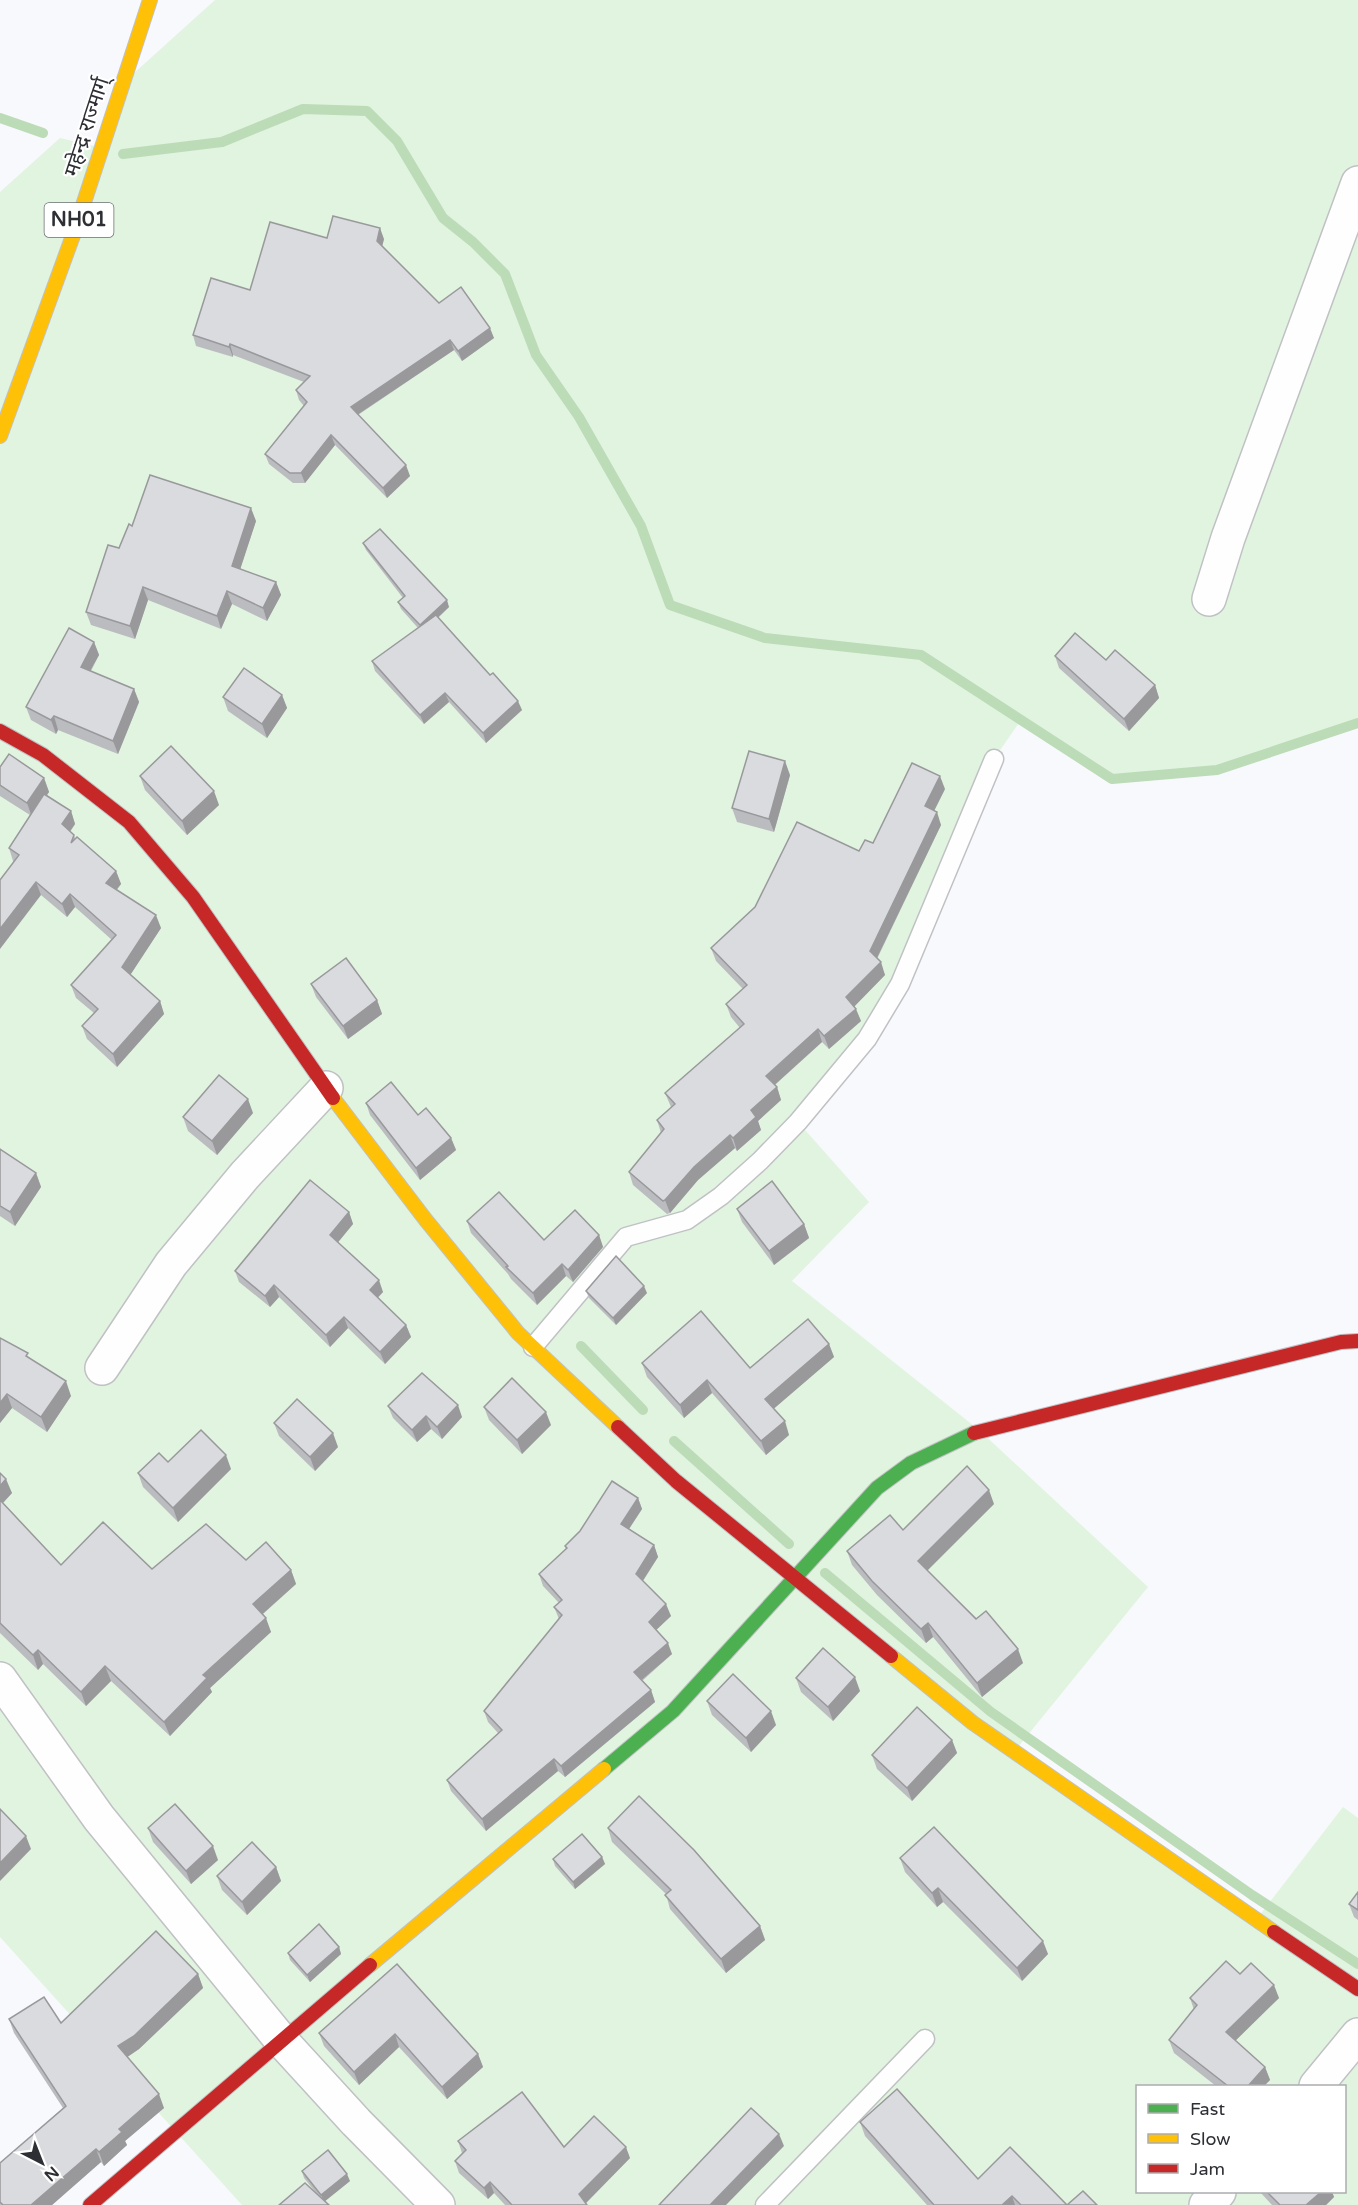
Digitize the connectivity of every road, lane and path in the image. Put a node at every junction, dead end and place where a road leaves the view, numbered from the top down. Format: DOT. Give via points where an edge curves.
graph roads {
  1 [pos="150,0"];
  2 [pos="1358,183"];
  3 [pos="0,436"];
  4 [pos="1209,599"];
  5 [pos="0,731"];
  6 [pos="994,759"];
  7 [pos="326,1088"];
  8 [pos="1358,1341"];
  9 [pos="533,1347"];
  10 [pos="102,1368"];
  11 [pos="795,1578"];
  12 [pos="0,1679"];
  13 [pos="1358,1989"];
  14 [pos="1358,2035"];
  15 [pos="925,2039"];
  16 [pos="281,2040"];
  17 [pos="1317,2085"];
  18 [pos="1218,2193"];
  19 [pos="90,2205"];
  20 [pos="438,2205"];
  21 [pos="765,2205"];
  22 [pos="1206,2205"];
  1 -- 3 [label="main road, महेन्द्र राज्मार्ग् / NH01" via="75,230"];
  2 -- 4 [label="street"];
  5 -- 7 [label="main road" via="43,755 129,822 193,897"];
  6 -- 9 [label="lane" via="900,984 867,1039 798,1122 720,1196 687,1220 626,1237"];
  7 -- 9 [label="main road" via="425,1219"];
  7 -- 10 [label="street" via="245,1175 171,1264"];
  8 -- 11 [label="main road" via="979,1430 911,1463 877,1488"];
  9 -- 11 [label="main road" via="676,1481"];
  11 -- 13 [label="main road" via="973,1723"];
  11 -- 16 [label="main road" via="673,1712"];
  12 -- 16 [label="street" via="99,1818"];
  14 -- 17 [label="street"];
  15 -- 21 [label="lane"];
  16 -- 19 [label="main road"];
  16 -- 20 [label="street"];
  18 -- 22 [label="street"];
}
